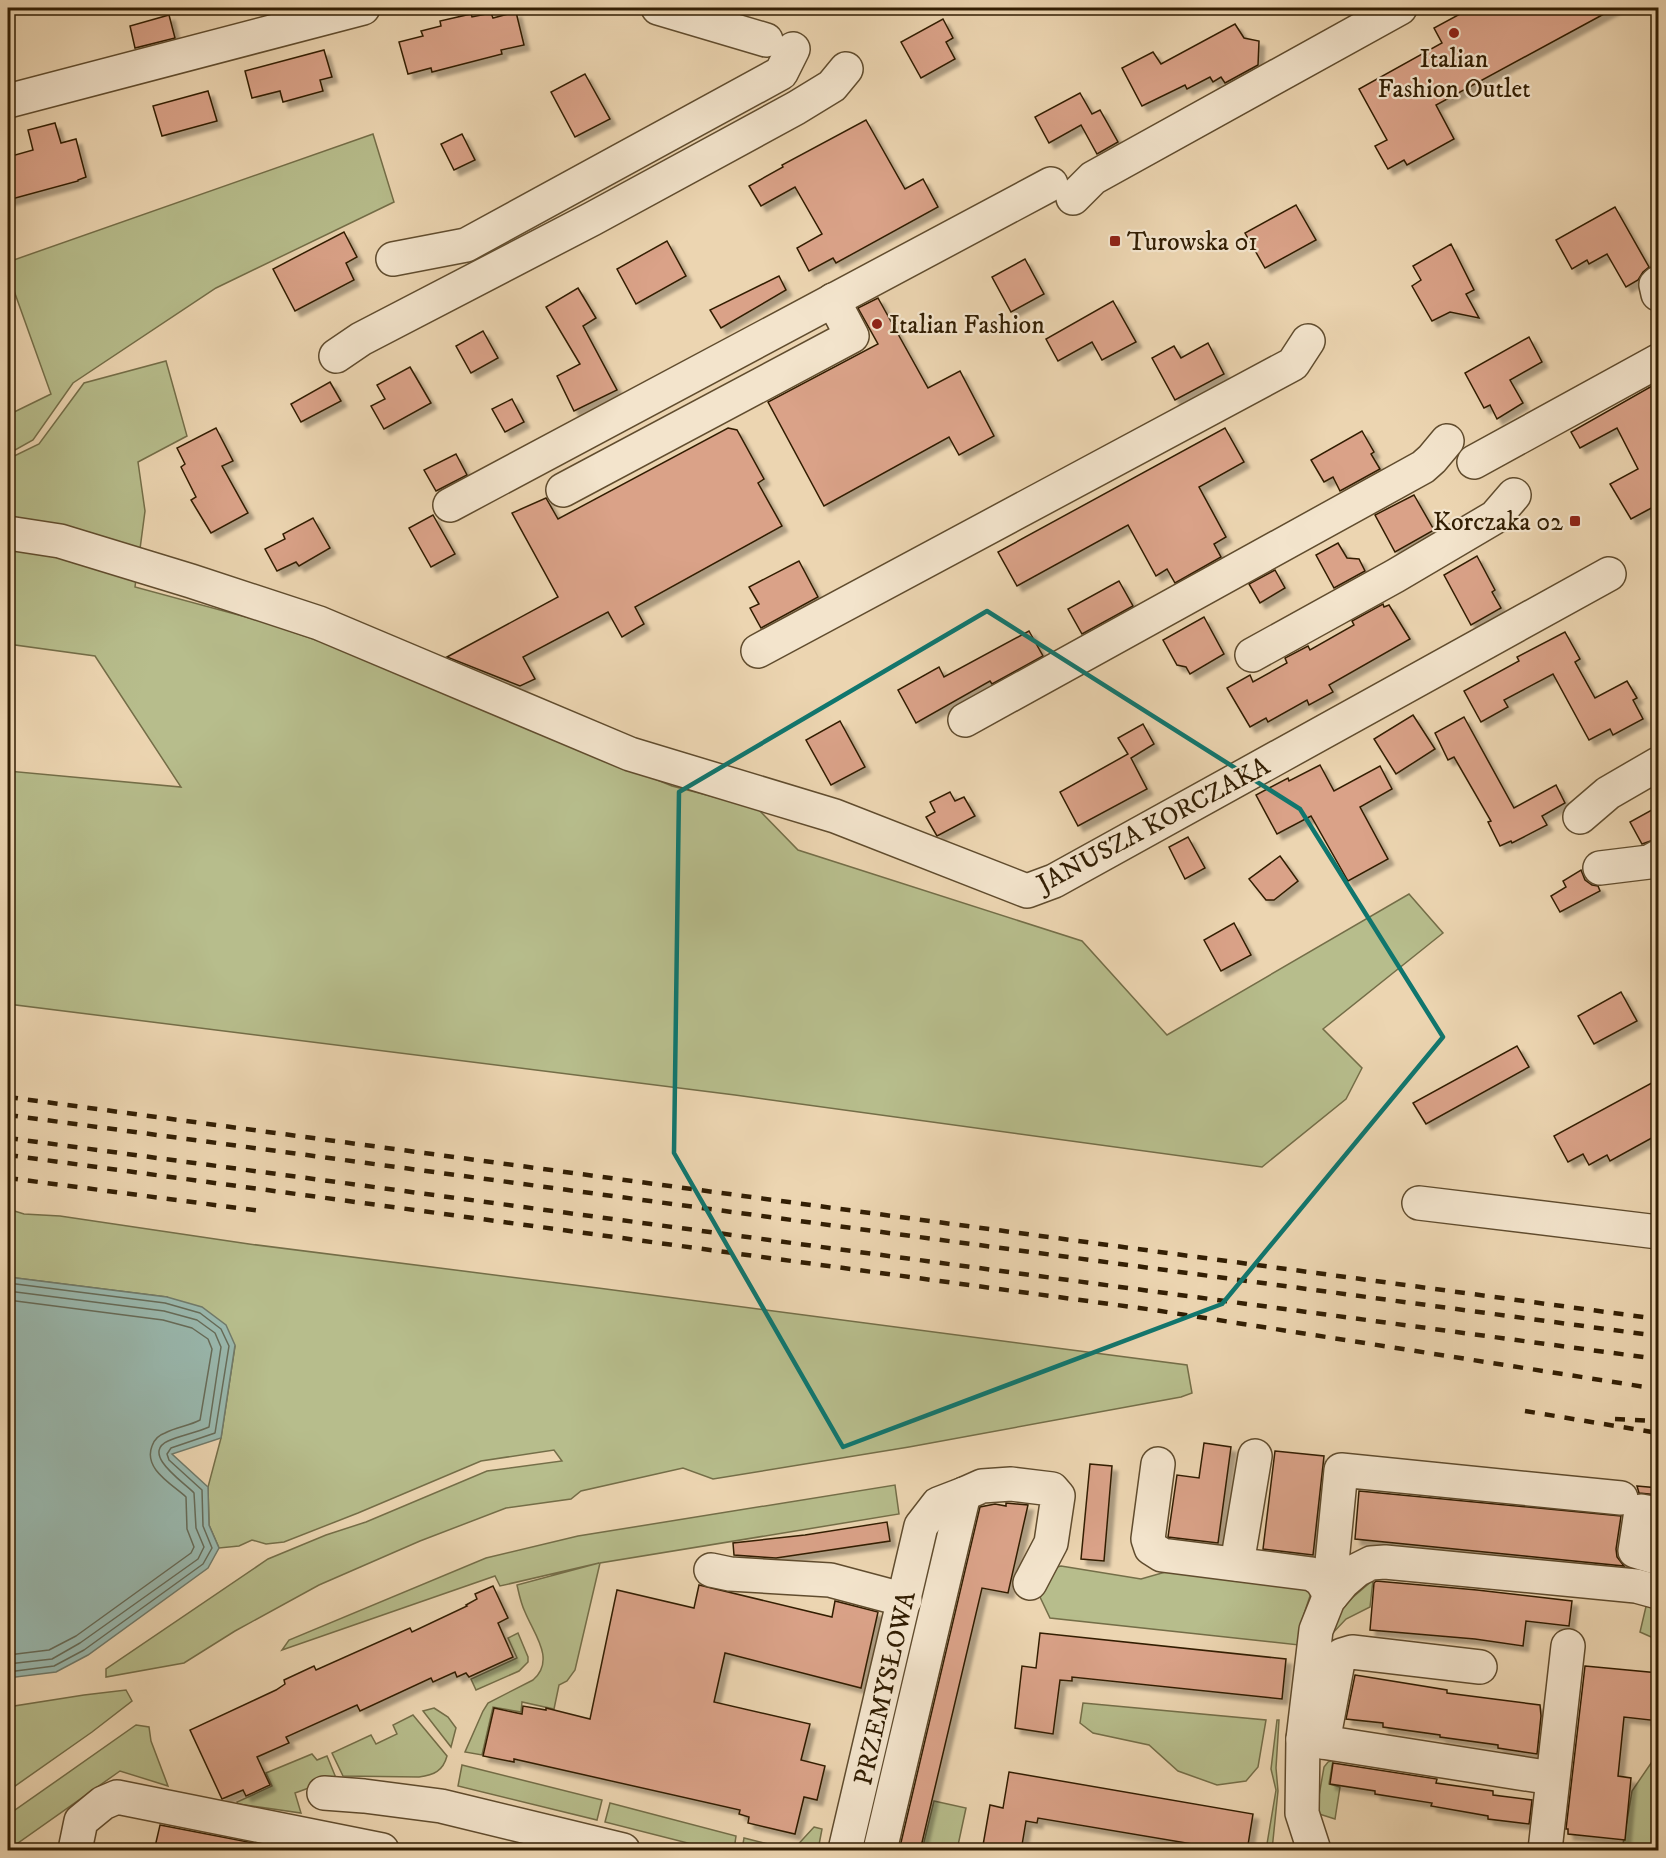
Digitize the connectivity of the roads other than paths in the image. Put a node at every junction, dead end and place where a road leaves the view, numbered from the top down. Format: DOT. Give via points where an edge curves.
graph roads {
  1 [pos="363,8"];
  2 [pos="658,8"];
  3 [pos="1400,8"];
  4 [pos="699,13"];
  5 [pos="846,69"];
  6 [pos="8,101"];
  7 [pos="393,259"];
  8 [pos="1659,283"];
  9 [pos="1659,294"];
  10 [pos="833,300"];
  11 [pos="1308,341"];
  12 [pos="336,356"];
  13 [pos="1659,361"];
  14 [pos="1447,441"];
  15 [pos="1474,462"];
  16 [pos="563,490"];
  17 [pos="1514,495"];
  18 [pos="450,505"];
  19 [pos="8,532"];
  20 [pos="1610,574"];
  21 [pos="758,651"];
  22 [pos="1252,654"];
  23 [pos="965,720"];
  24 [pos="1659,764"];
  25 [pos="1580,817"];
  26 [pos="1659,857"];
  27 [pos="1600,868"];
  28 [pos="1419,1203"];
  29 [pos="1659,1232"];
  30 [pos="1255,1456"];
  31 [pos="1158,1464"];
  32 [pos="964,1494"];
  33 [pos="1621,1498"];
  34 [pos="1659,1514"];
  35 [pos="1659,1558"];
  36 [pos="1237,1564"];
  37 [pos="711,1570"];
  38 [pos="1030,1583"];
  39 [pos="1659,1592"];
  40 [pos="1331,1596"];
  41 [pos="905,1600"];
  42 [pos="1568,1646"];
  43 [pos="894,1650"];
  44 [pos="926,1656"];
  45 [pos="1480,1667"];
  46 [pos="1313,1741"];
  47 [pos="1552,1778"];
  48 [pos="861,1784"];
  49 [pos="895,1790"];
  50 [pos="324,1793"];
  51 [pos="75,1851"];
  52 [pos="382,1851"];
  53 [pos="623,1851"];
  54 [pos="845,1851"];
  55 [pos="880,1851"];
  56 [pos="1314,1851"];
  57 [pos="1545,1851"];
  1 -- 6 [label="street"];
  2 -- 4 [label="street"];
  3 -- 10 [label="street" via="1093,178"];
  4 -- 7 [label="street" via="779,44 781,72 466,245"];
  5 -- 12 [label="street" via="832,86 796,108 361,339"];
  8 -- 9 [label="street"];
  10 -- 16 [label="street" via="852,336"];
  10 -- 18 [label="street"];
  11 -- 21 [label="street" via="1293,364"];
  13 -- 15 [label="street"];
  14 -- 23 [label="street" via="1423,467"];
  17 -- 22 [label="street" via="1495,517"];
  19 -- 20 [label="street, JANUSZA KORCZAKA" via="60,541 308,620 630,754 835,816 1027,891 1054,881"];
  24 -- 25 [label="street" via="1608,793"];
  26 -- 27 [label="street" via="1650,862"];
  28 -- 29 [label="street"];
  30 -- 36 [label="street"];
  31 -- 36 [label="street" via="1148,1539 1151,1548 1162,1555"];
  32 -- 38 [label="street" via="982,1486 1011,1484 1052,1490 1058,1496 1051,1543"];
  32 -- 41 [label="street, PRZEMYSŁOWA" via="938,1504 921,1526"];
  32 -- 44 [label="street"];
  33 -- 40 [label="street" via="1341,1470"];
  34 -- 35 [label="street" via="1641,1511 1635,1551"];
  36 -- 40 [label="street" via="1312,1574"];
  37 -- 41 [label="street" via="830,1580"];
  39 -- 40 [label="street" via="1636,1586 1385,1562 1357,1570"];
  40 -- 46 [label="street" via="1316,1630"];
  41 -- 43 [label="street, PRZEMYSŁOWA"];
  42 -- 47 [label="street"];
  43 -- 44 [label="street"];
  43 -- 48 [label="street, PRZEMYSŁOWA"];
  44 -- 49 [label="street"];
  45 -- 46 [label="street" via="1352,1652 1342,1655"];
  46 -- 47 [label="street"];
  46 -- 56 [label="street" via="1302,1813"];
  47 -- 57 [label="street"];
  48 -- 49 [label="street"];
  48 -- 54 [label="street, PRZEMYSŁOWA"];
  49 -- 55 [label="street"];
  50 -- 53 [label="street" via="441,1806"];
  51 -- 52 [label="street" via="81,1821 117,1797"];
}
